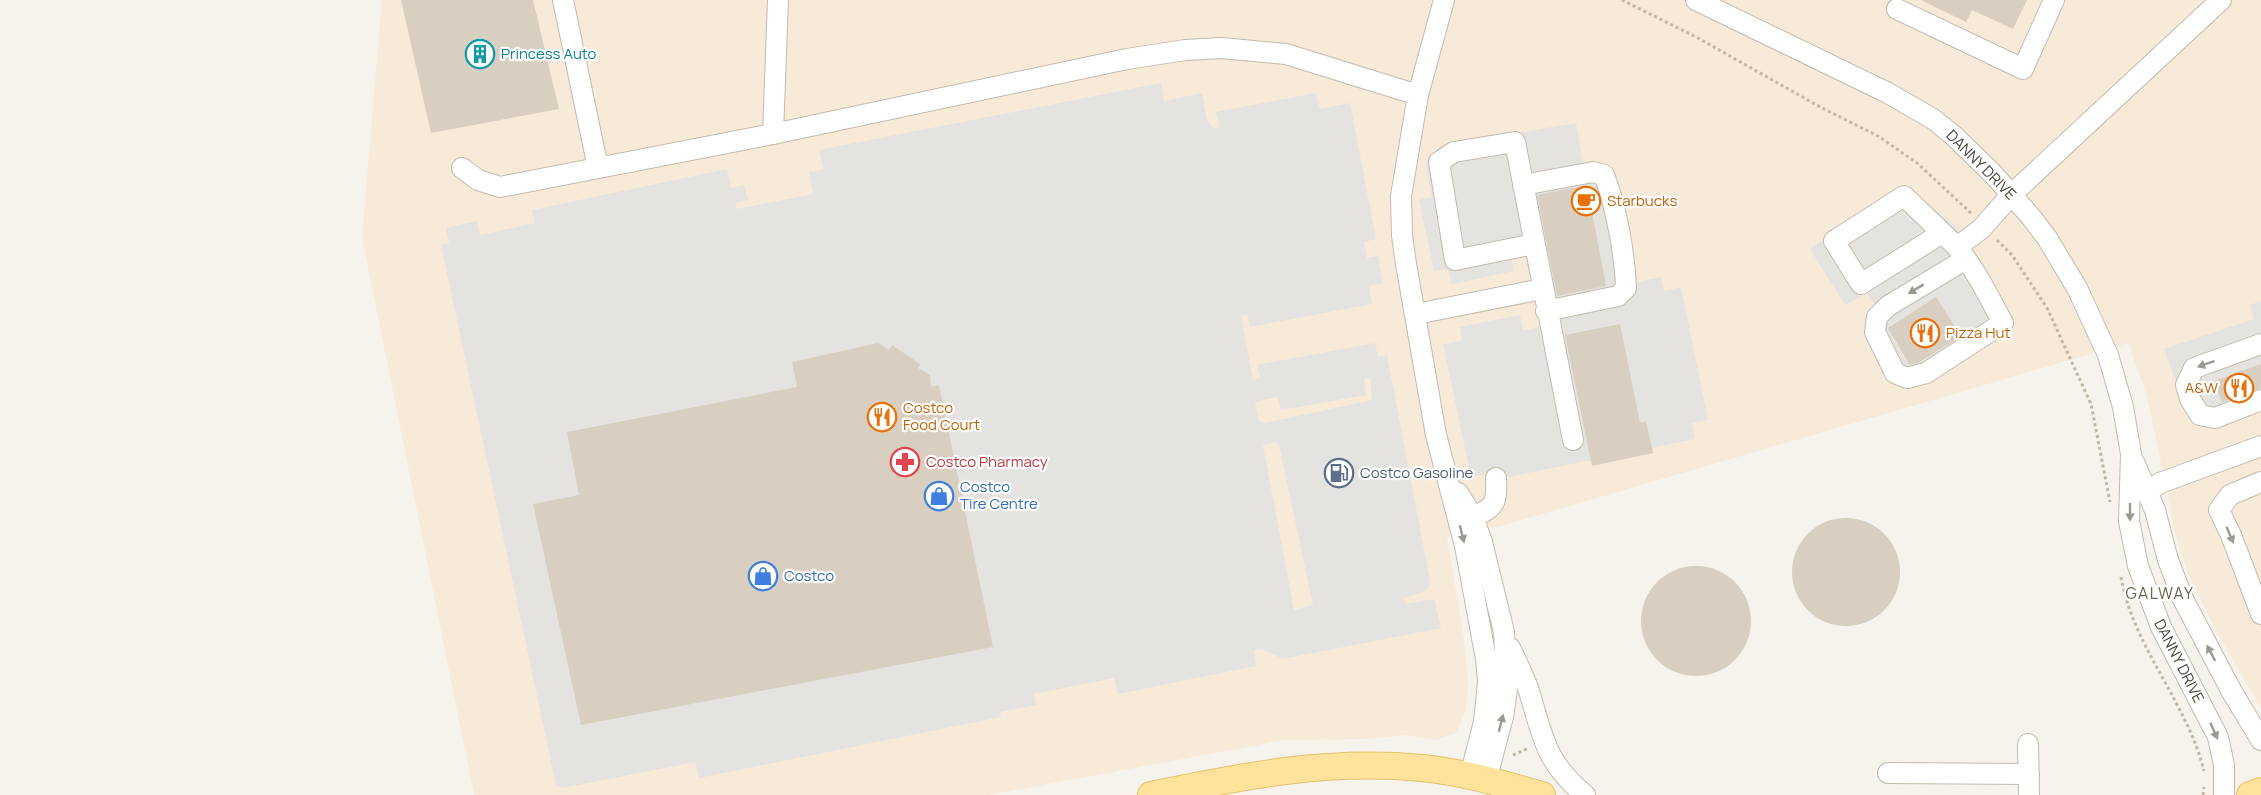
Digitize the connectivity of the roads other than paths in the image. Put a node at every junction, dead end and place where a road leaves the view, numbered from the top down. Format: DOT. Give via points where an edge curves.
graph roads {
  1 [pos="563,0"];
  2 [pos="778,0"];
  3 [pos="1444,0"];
  4 [pos="1696,0"];
  5 [pos="2054,0"];
  6 [pos="2220,0"];
  7 [pos="1897,9"];
  8 [pos="1418,95"];
  9 [pos="773,134"];
  10 [pos="462,168"];
  11 [pos="598,168"];
  12 [pos="1523,185"];
  13 [pos="2012,194"];
  14 [pos="1942,233"];
  15 [pos="1534,244"];
  16 [pos="1961,253"];
  17 [pos="1542,289"];
  18 [pos="1546,311"];
  19 [pos="1416,314"];
  20 [pos="2261,344"];
  21 [pos="2261,400"];
  22 [pos="1573,440"];
  23 [pos="2261,446"];
  24 [pos="2131,454"];
  25 [pos="1448,478"];
  26 [pos="1496,478"];
  27 [pos="2261,482"];
  28 [pos="2147,492"];
  29 [pos="1473,517"];
  30 [pos="2261,614"];
  31 [pos="1504,632"];
  32 [pos="2261,740"];
  33 [pos="2028,744"];
  34 [pos="1888,773"];
  35 [pos="2029,774"];
  36 [pos="1478,778"];
  37 [pos="2261,791"];
  38 [pos="1151,795"];
  39 [pos="1542,795"];
  40 [pos="1585,795"];
  41 [pos="2030,795"];
  42 [pos="2224,795"];
  43 [pos="2250,795"];
  1 -- 11 [label="street"];
  2 -- 9 [label="street"];
  3 -- 8 [label="street"];
  4 -- 13 [label="street, DANNY DRIVE" via="1888,93 1933,119"];
  5 -- 7 [label="street" via="2023,69"];
  6 -- 13 [label="street"];
  8 -- 9 [label="street" via="1286,54 1251,49 1195,49 1128,59"];
  8 -- 19 [label="street" via="1401,196 1402,235"];
  9 -- 11 [label="street"];
  10 -- 11 [label="street" via="478,180 500,187"];
  12 -- 15 [label="street"];
  12 -- 15 [label="street" via="1515,142 1454,152 1439,162 1455,260"];
  12 -- 18 [label="street" via="1593,172 1604,175 1626,270 1626,288 1618,296"];
  13 -- 16 [label="street"];
  13 -- 24 [label="street, DANNY DRIVE" via="2057,255 2100,333 2120,397"];
  14 -- 14 [label="street" via="1904,196 1834,241 1861,284"];
  14 -- 16 [label="street"];
  15 -- 17 [label="street"];
  16 -- 16 [label="street, one-way" via="1877,316 1875,332 1895,373 1907,378 1926,373 2003,323"];
  17 -- 18 [label="street"];
  17 -- 19 [label="street"];
  18 -- 22 [label="street"];
  19 -- 25 [label="street" via="1436,435"];
  20 -- 21 [label="street, one-way" via="2194,368 2187,385 2200,415 2215,418"];
  23 -- 28 [label="street" via="2160,483"];
  24 -- 28 [label="street, DANNY DRIVE"];
  24 -- 42 [label="street, DANNY DRIVE, one-way" via="2129,521 2138,566 2161,627 2217,737 2224,765"];
  25 -- 29 [label="street"];
  25 -- 36 [label="street, one-way" via="1486,659 1488,682"];
  26 -- 29 [label="street" via="1495,502"];
  27 -- 30 [label="street, one-way" via="2230,495 2219,510"];
  32 -- 28 [label="street, DANNY DRIVE, one-way" via="2183,599"];
  29 -- 31 [label="street"];
  36 -- 31 [label="street, one-way" via="1503,717 1507,689"];
  31 -- 40 [label="street" via="1528,688 1548,751 1562,774"];
  33 -- 35 [label="street"];
  34 -- 35 [label="street"];
  35 -- 41 [label="street"];
  36 -- 38 [label="main road" via="1395,766 1310,767"];
  36 -- 39 [label="main road"];
  37 -- 43 [label="main road"];
}
